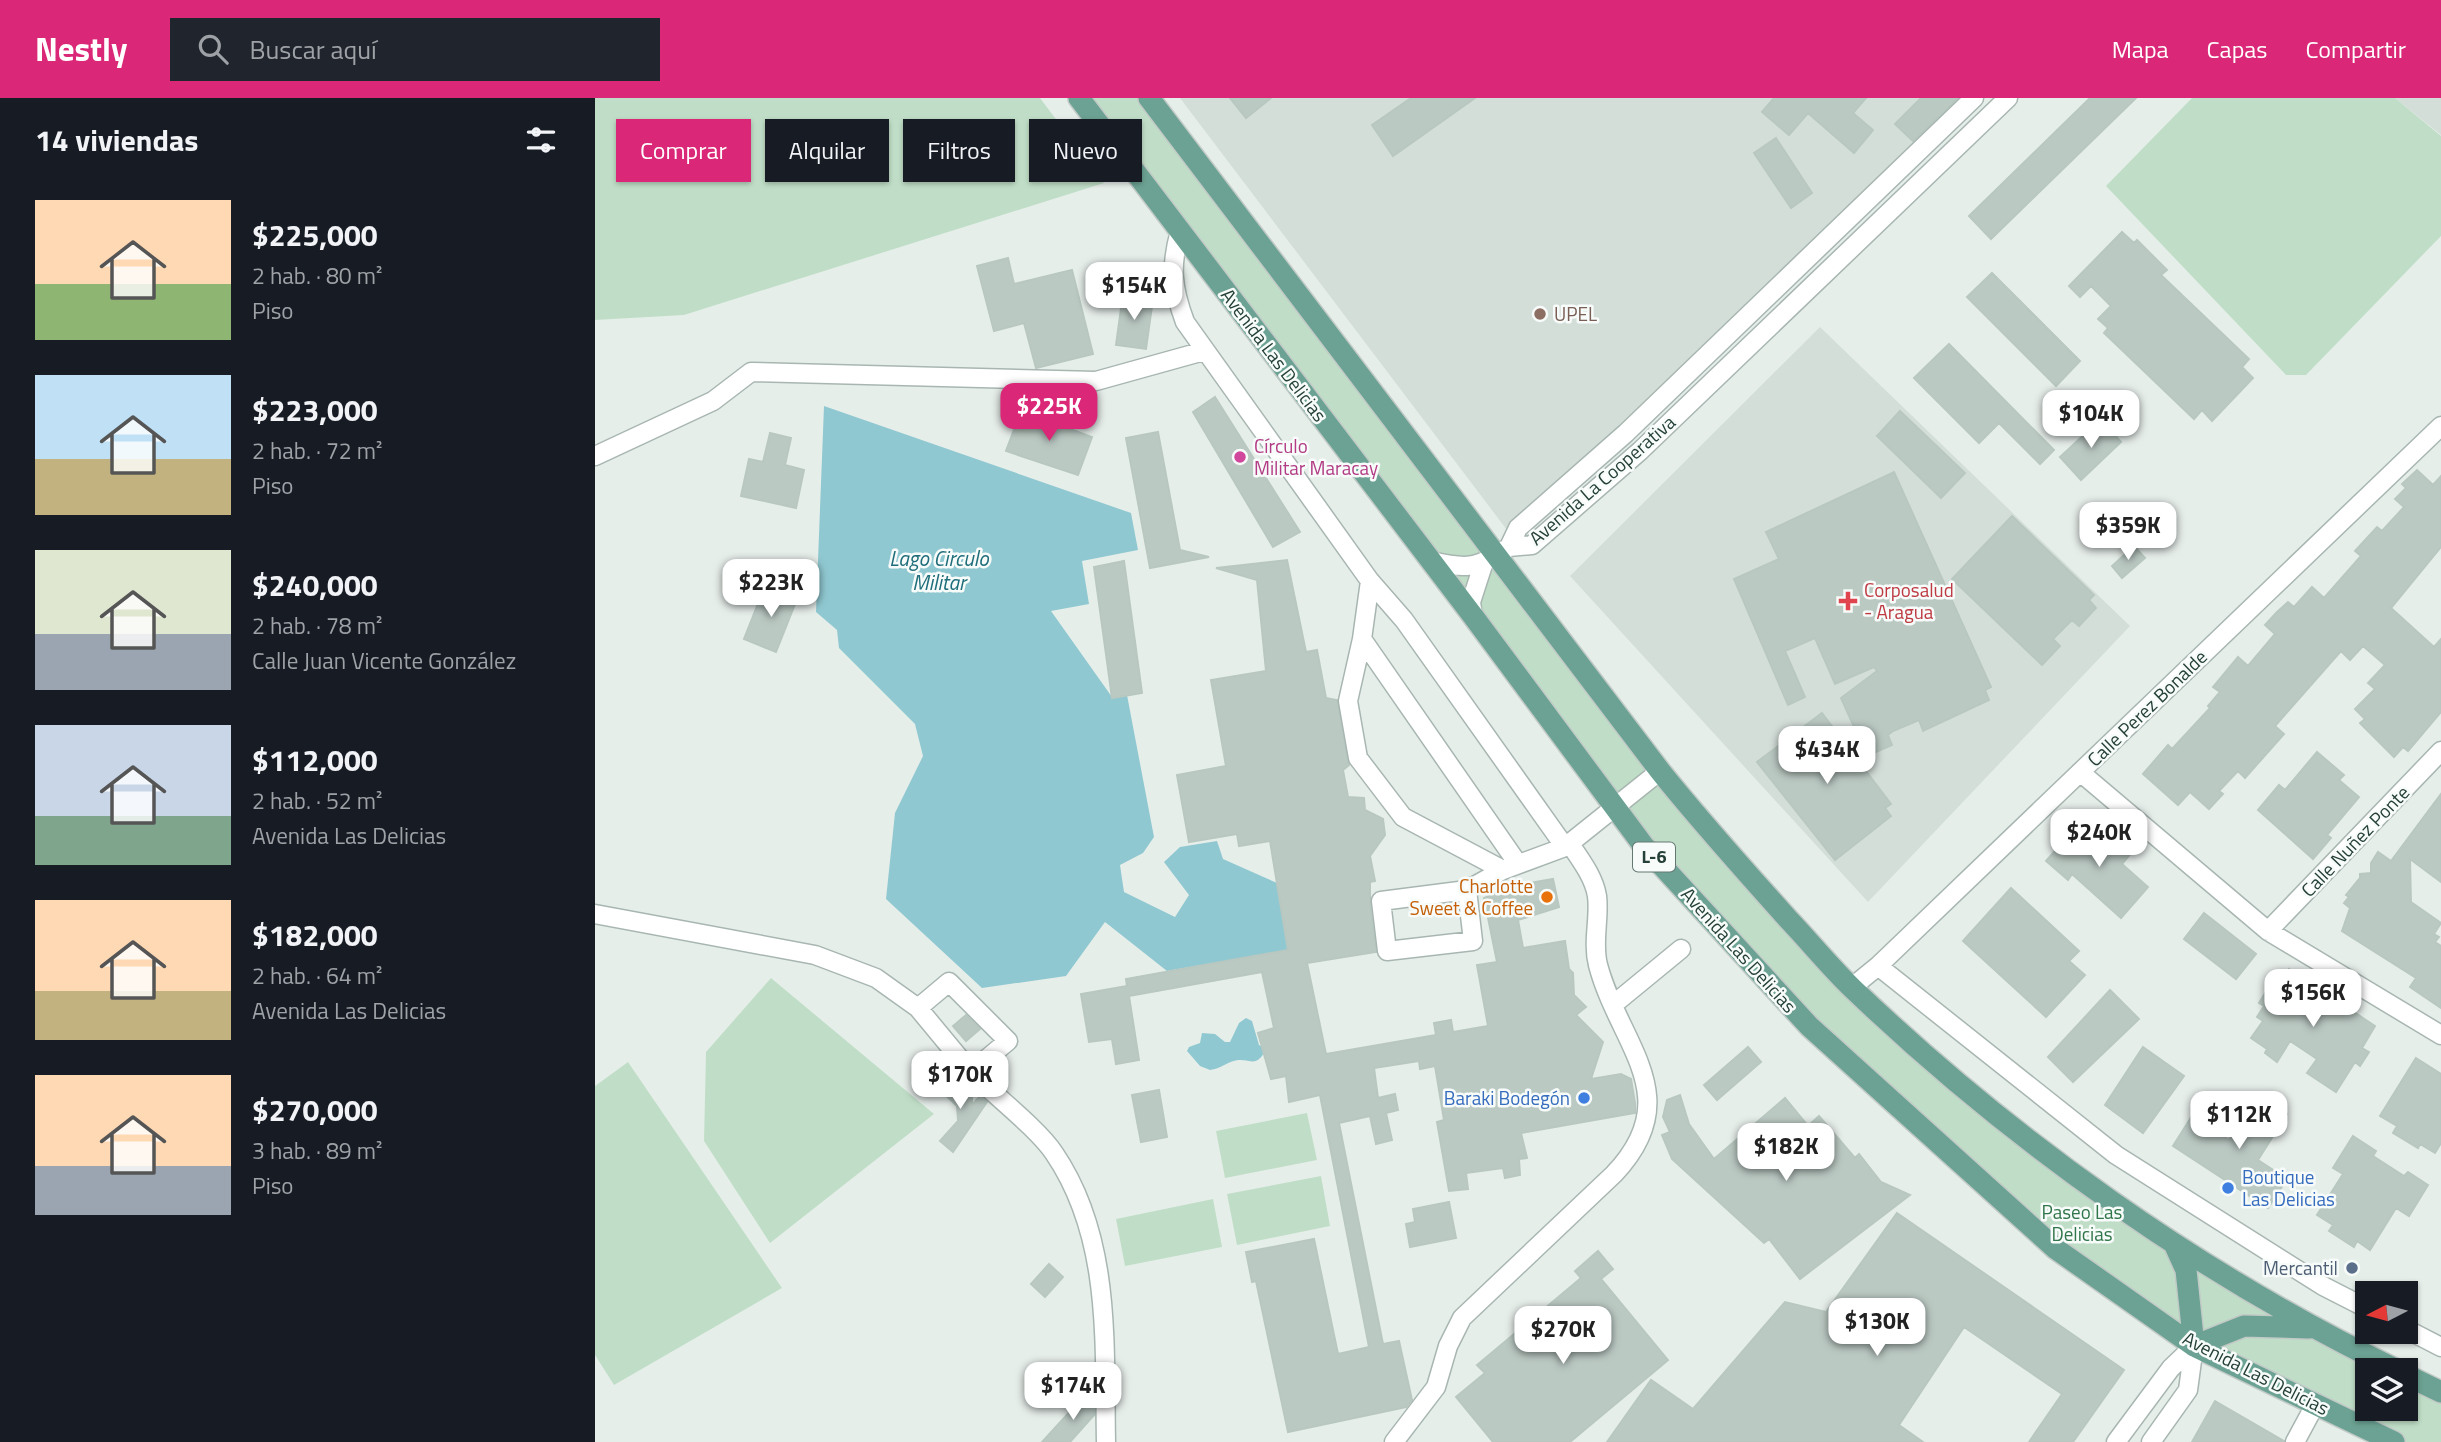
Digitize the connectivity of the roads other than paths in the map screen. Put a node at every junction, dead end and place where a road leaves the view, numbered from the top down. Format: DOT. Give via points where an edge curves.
graph roads {
  1 [pos="1079,98"];
  2 [pos="1149,98"];
  3 [pos="1975,98"];
  4 [pos="2008,98"];
  5 [pos="1180,231"];
  6 [pos="1204,351"];
  7 [pos="2441,426"];
  8 [pos="595,456"];
  9 [pos="1496,556"];
  10 [pos="1431,561"];
  11 [pos="1370,581"];
  12 [pos="1473,616"];
  13 [pos="1362,639"];
  14 [pos="2441,751"];
  15 [pos="1660,771"];
  16 [pos="2080,772"];
  17 [pos="1614,806"];
  18 [pos="1568,845"];
  19 [pos="1510,867"];
  20 [pos="1467,890"];
  21 [pos="595,914"];
  22 [pos="2268,931"];
  23 [pos="1681,949"];
  24 [pos="1878,966"];
  25 [pos="1851,988"];
  26 [pos="1614,1004"];
  27 [pos="918,1007"];
  28 [pos="2441,1035"];
  29 [pos="971,1072"];
  30 [pos="2175,1245"];
  31 [pos="2355,1302"];
  32 [pos="2311,1328"];
  33 [pos="2419,1336"];
  34 [pos="2194,1346"];
  35 [pos="2441,1347"];
  36 [pos="2372,1358"];
  37 [pos="2418,1381"];
  38 [pos="2441,1392"];
  39 [pos="2316,1403"];
  40 [pos="1106,1442"];
  41 [pos="1394,1442"];
  42 [pos="2116,1442"];
  43 [pos="2151,1442"];
  44 [pos="2295,1442"];
  45 [pos="2394,1442"];
  1 -- 5 [label="main road, Avenida Las Delicias / L-6"];
  2 -- 9 [label="main road"];
  3 -- 9 [label="street, Avenida La Cooperativa" via="1626,433 1518,528"];
  4 -- 9 [label="street, Avenida La Cooperativa" via="1640,451 1532,545"];
  5 -- 6 [label="street" via="1173,256 1173,289 1185,321"];
  5 -- 10 [label="main road, Avenida Las Delicias / L-6"];
  6 -- 8 [label="street" via="1096,381 751,372 713,401"];
  6 -- 11 [label="street"];
  7 -- 16 [label="street, Calle Perez Bonalde"];
  9 -- 10 [label="street" via="1469,566"];
  9 -- 12 [label="street" via="1471,602"];
  9 -- 15 [label="main road"];
  10 -- 12 [label="main road, Avenida Las Delicias / L-6"];
  11 -- 13 [label="street"];
  11 -- 18 [label="street" via="1404,620"];
  12 -- 17 [label="main road, Avenida Las Delicias / L-6"];
  13 -- 19 [label="street"];
  13 -- 19 [label="street" via="1349,701 1358,758 1403,817"];
  14 -- 22 [label="street, Calle Nuñez Ponte"];
  15 -- 17 [label="street"];
  15 -- 25 [label="main road"];
  16 -- 22 [label="street"];
  16 -- 24 [label="street, Calle Perez Bonalde"];
  17 -- 18 [label="street"];
  17 -- 34 [label="main road, Avenida Las Delicias / L-6" via="1643,845 1809,1026 2056,1249"];
  18 -- 19 [label="street"];
  18 -- 26 [label="street" via="1597,892 1597,961"];
  19 -- 20 [label="street"];
  20 -- 20 [label="street" via="1381,901 1387,951 1473,941"];
  21 -- 27 [label="street" via="815,956 876,978"];
  22 -- 28 [label="street"];
  23 -- 26 [label="street"];
  24 -- 25 [label="street, Calle Perez Bonalde"];
  24 -- 31 [label="street" via="2116,1155"];
  25 -- 30 [label="main road" via="1994,1114"];
  26 -- 41 [label="street" via="1648,1089 1649,1112 1632,1156 1462,1318 1436,1387"];
  27 -- 29 [label="street"];
  27 -- 29 [label="street" via="949,982 1008,1041"];
  29 -- 40 [label="street" via="1053,1152 1081,1200 1100,1269"];
  30 -- 32 [label="main road"];
  30 -- 34 [label="main road" via="2186,1270"];
  32 -- 34 [label="main road" via="2244,1326"];
  32 -- 36 [label="main road"];
  33 -- 35 [label="street"];
  34 -- 39 [label="main road, Avenida Las Delicias / L-6"];
  34 -- 42 [label="street" via="2171,1368"];
  34 -- 43 [label="street" via="2188,1390"];
  37 -- 38 [label="main road"];
  39 -- 44 [label="street"];
  39 -- 45 [label="main road, Avenida Las Delicias / L-6"];
}
